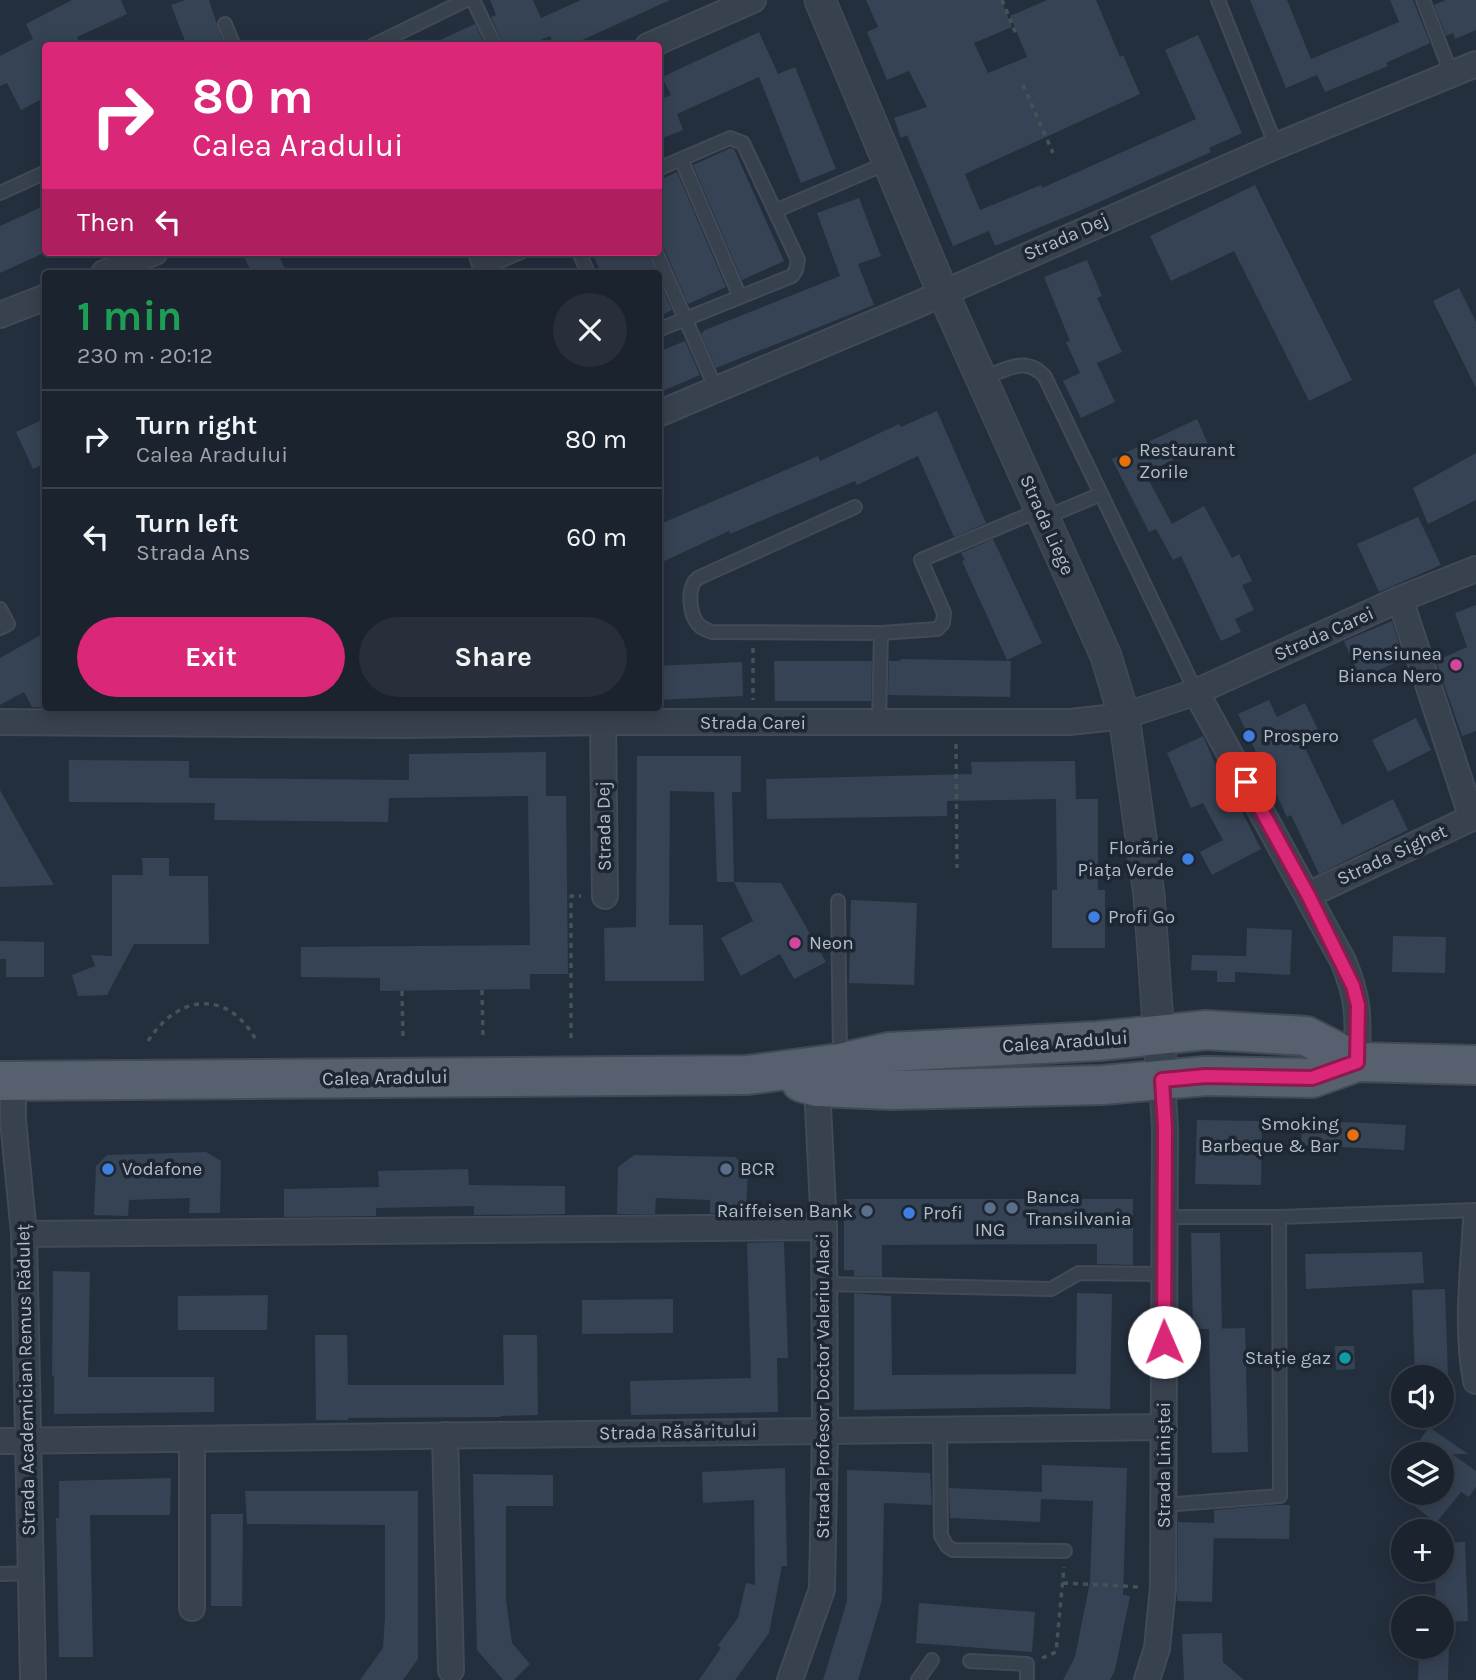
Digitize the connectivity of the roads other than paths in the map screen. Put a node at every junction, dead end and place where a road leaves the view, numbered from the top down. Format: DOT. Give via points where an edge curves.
graph roads {
  1 [pos="466,0"];
  2 [pos="473,0"];
  3 [pos="753,0"];
  4 [pos="820,0"];
  5 [pos="1218,0"];
  6 [pos="1423,0"];
  7 [pos="225,24"];
  8 [pos="232,42"];
  9 [pos="380,42"];
  10 [pos="493,42"];
  11 [pos="657,42"];
  12 [pos="1476,64"];
  13 [pos="1451,73"];
  14 [pos="1276,146"];
  15 [pos="681,159"];
  16 [pos="888,163"];
  17 [pos="662,167"];
  18 [pos="42,174"];
  19 [pos="0,193"];
  20 [pos="775,211"];
  21 [pos="140,256"];
  22 [pos="509,256"];
  23 [pos="658,256"];
  24 [pos="110,264"];
  25 [pos="485,264"];
  26 [pos="943,293"];
  27 [pos="740,297"];
  28 [pos="42,299"];
  29 [pos="0,315"];
  30 [pos="686,319"];
  31 [pos="662,328"];
  32 [pos="982,379"];
  33 [pos="716,389"];
  34 [pos="662,412"];
  35 [pos="1101,494"];
  36 [pos="855,508"];
  37 [pos="1042,514"];
  38 [pos="1476,569"];
  39 [pos="1400,599"];
  40 [pos="0,609"];
  41 [pos="0,628"];
  42 [pos="881,633"];
  43 [pos="1196,692"];
  44 [pos="602,715"];
  45 [pos="1124,716"];
  46 [pos="0,722"];
  47 [pos="880,723"];
  48 [pos="1474,817"];
  49 [pos="1308,895"];
  50 [pos="604,896"];
  51 [pos="838,901"];
  52 [pos="1159,1035"];
  53 [pos="1357,1062"];
  54 [pos="1476,1065"];
  55 [pos="828,1075"];
  56 [pos="1162,1080"];
  57 [pos="6,1081"];
  58 [pos="1476,1210"];
  59 [pos="1164,1217"];
  60 [pos="1279,1217"];
  61 [pos="824,1227"];
  62 [pos="1476,1233"];
  63 [pos="24,1234"];
  64 [pos="1163,1274"];
  65 [pos="823,1284"];
  66 [pos="1476,1381"];
  67 [pos="1164,1427"];
  68 [pos="940,1429"];
  69 [pos="825,1430"];
  70 [pos="445,1435"];
  71 [pos="192,1439"];
  72 [pos="0,1441"];
  73 [pos="30,1441"];
  74 [pos="1164,1504"];
  75 [pos="1065,1551"];
  76 [pos="31,1573"];
  77 [pos="0,1574"];
  78 [pos="192,1608"];
  79 [pos="932,1660"];
  80 [pos="970,1661"];
  81 [pos="453,1677"];
  82 [pos="792,1679"];
  83 [pos="33,1680"];
  84 [pos="918,1680"];
  85 [pos="1027,1680"];
  86 [pos="1147,1680"];
  1 -- 9 [label="lane"];
  2 -- 10 [label="lane"];
  3 -- 11 [label="street"];
  4 -- 16 [label="street, Strada Liege"];
  5 -- 14 [label="lane"];
  6 -- 13 [label="lane"];
  7 -- 8 [label="lane"];
  12 -- 13 [label="street, Strada Dej"];
  13 -- 14 [label="street, Strada Dej"];
  14 -- 26 [label="street, Strada Dej"];
  15 -- 17 [label="lane"];
  15 -- 20 [label="lane" via="736,138 743,143"];
  15 -- 27 [label="lane"];
  16 -- 20 [label="lane"];
  16 -- 26 [label="street, Strada Liege"];
  18 -- 19 [label="lane"];
  20 -- 27 [label="lane" via="798,260 796,270 792,276"];
  21 -- 24 [label="street"];
  22 -- 25 [label="lane"];
  23 -- 30 [label="lane"];
  26 -- 32 [label="street, Strada Liege"];
  26 -- 33 [label="street, Strada Dej"];
  27 -- 30 [label="lane"];
  28 -- 29 [label="street"];
  30 -- 31 [label="lane"];
  30 -- 33 [label="lane"];
  32 -- 35 [label="lane" via="1013,367 1037,368"];
  32 -- 37 [label="street, Strada Liege"];
  33 -- 34 [label="street, Strada Dej"];
  35 -- 37 [label="lane"];
  35 -- 43 [label="lane"];
  36 -- 42 [label="lane" via="693,582 689,590 693,610 702,628 712,632"];
  37 -- 42 [label="lane" via="922,560 944,612 943,623 937,629"];
  37 -- 45 [label="street, Strada Liege" via="1106,656"];
  38 -- 39 [label="street, Strada Carei"];
  39 -- 43 [label="street, Strada Carei"];
  39 -- 48 [label="street"];
  40 -- 41 [label="lane" via="8,624"];
  42 -- 47 [label="lane"];
  43 -- 45 [label="street, Strada Carei"];
  43 -- 49 [label="street"];
  44 -- 46 [label="street, Strada Carei" via="405,725"];
  44 -- 47 [label="street, Strada Carei" via="753,723"];
  44 -- 50 [label="street, Strada Dej"];
  45 -- 47 [label="street, Strada Carei" via="1070,722"];
  45 -- 52 [label="street, Strada Liege" via="1149,895"];
  48 -- 49 [label="street, Strada Sighet"];
  49 -- 53 [label="street" via="1353,986 1358,1005"];
  51 -- 55 [label="lane"];
  52 -- 53 [label="main road, Calea Aradului" via="1206,1030 1306,1036"];
  52 -- 55 [label="main road, Calea Aradului" via="890,1052"];
  52 -- 56 [label="street, Strada Liege"];
  53 -- 54 [label="main road, Calea Aradului"];
  53 -- 56 [label="main road, Calea Aradului" via="1312,1078"];
  55 -- 56 [label="main road, Calea Aradului" via="891,1090"];
  55 -- 57 [label="main road, Calea Aradului"];
  55 -- 61 [label="street, Strada Profesor Doctor Valeriu Alaci"];
  56 -- 59 [label="street, Strada Liniștei"];
  57 -- 63 [label="street, Strada Academician Remus Răduleț"];
  58 -- 60 [label="lane"];
  59 -- 60 [label="lane"];
  59 -- 64 [label="street, Strada Liniștei"];
  60 -- 74 [label="lane" via="1280,1496"];
  61 -- 63 [label="street"];
  61 -- 65 [label="street, Strada Profesor Doctor Valeriu Alaci"];
  62 -- 66 [label="street" via="1470,1334"];
  63 -- 73 [label="street, Strada Academician Remus Răduleț"];
  64 -- 65 [label="lane" via="1079,1273 1051,1289"];
  64 -- 67 [label="street, Strada Liniștei"];
  65 -- 69 [label="street, Strada Profesor Doctor Valeriu Alaci"];
  67 -- 68 [label="street, Strada Răsăritului"];
  67 -- 74 [label="street, Strada Liniștei"];
  68 -- 69 [label="street, Strada Răsăritului"];
  68 -- 75 [label="lane" via="942,1536 947,1546 953,1550"];
  69 -- 70 [label="street, Strada Răsăritului"];
  69 -- 82 [label="street, Strada Profesor Doctor Valeriu Alaci" via="822,1589"];
  70 -- 71 [label="street, Strada Răsăritului"];
  70 -- 81 [label="street"];
  71 -- 73 [label="street, Strada Răsăritului"];
  71 -- 78 [label="street"];
  72 -- 73 [label="street, Strada Răsăritului"];
  73 -- 76 [label="street, Strada Academician Remus Răduleț"];
  74 -- 86 [label="street, Strada Liniștei" via="1163,1588 1157,1648"];
  76 -- 77 [label="lane"];
  76 -- 83 [label="street, Strada Academician Remus Răduleț"];
  79 -- 84 [label="lane"];
  80 -- 85 [label="lane" via="1027,1664"];
}
